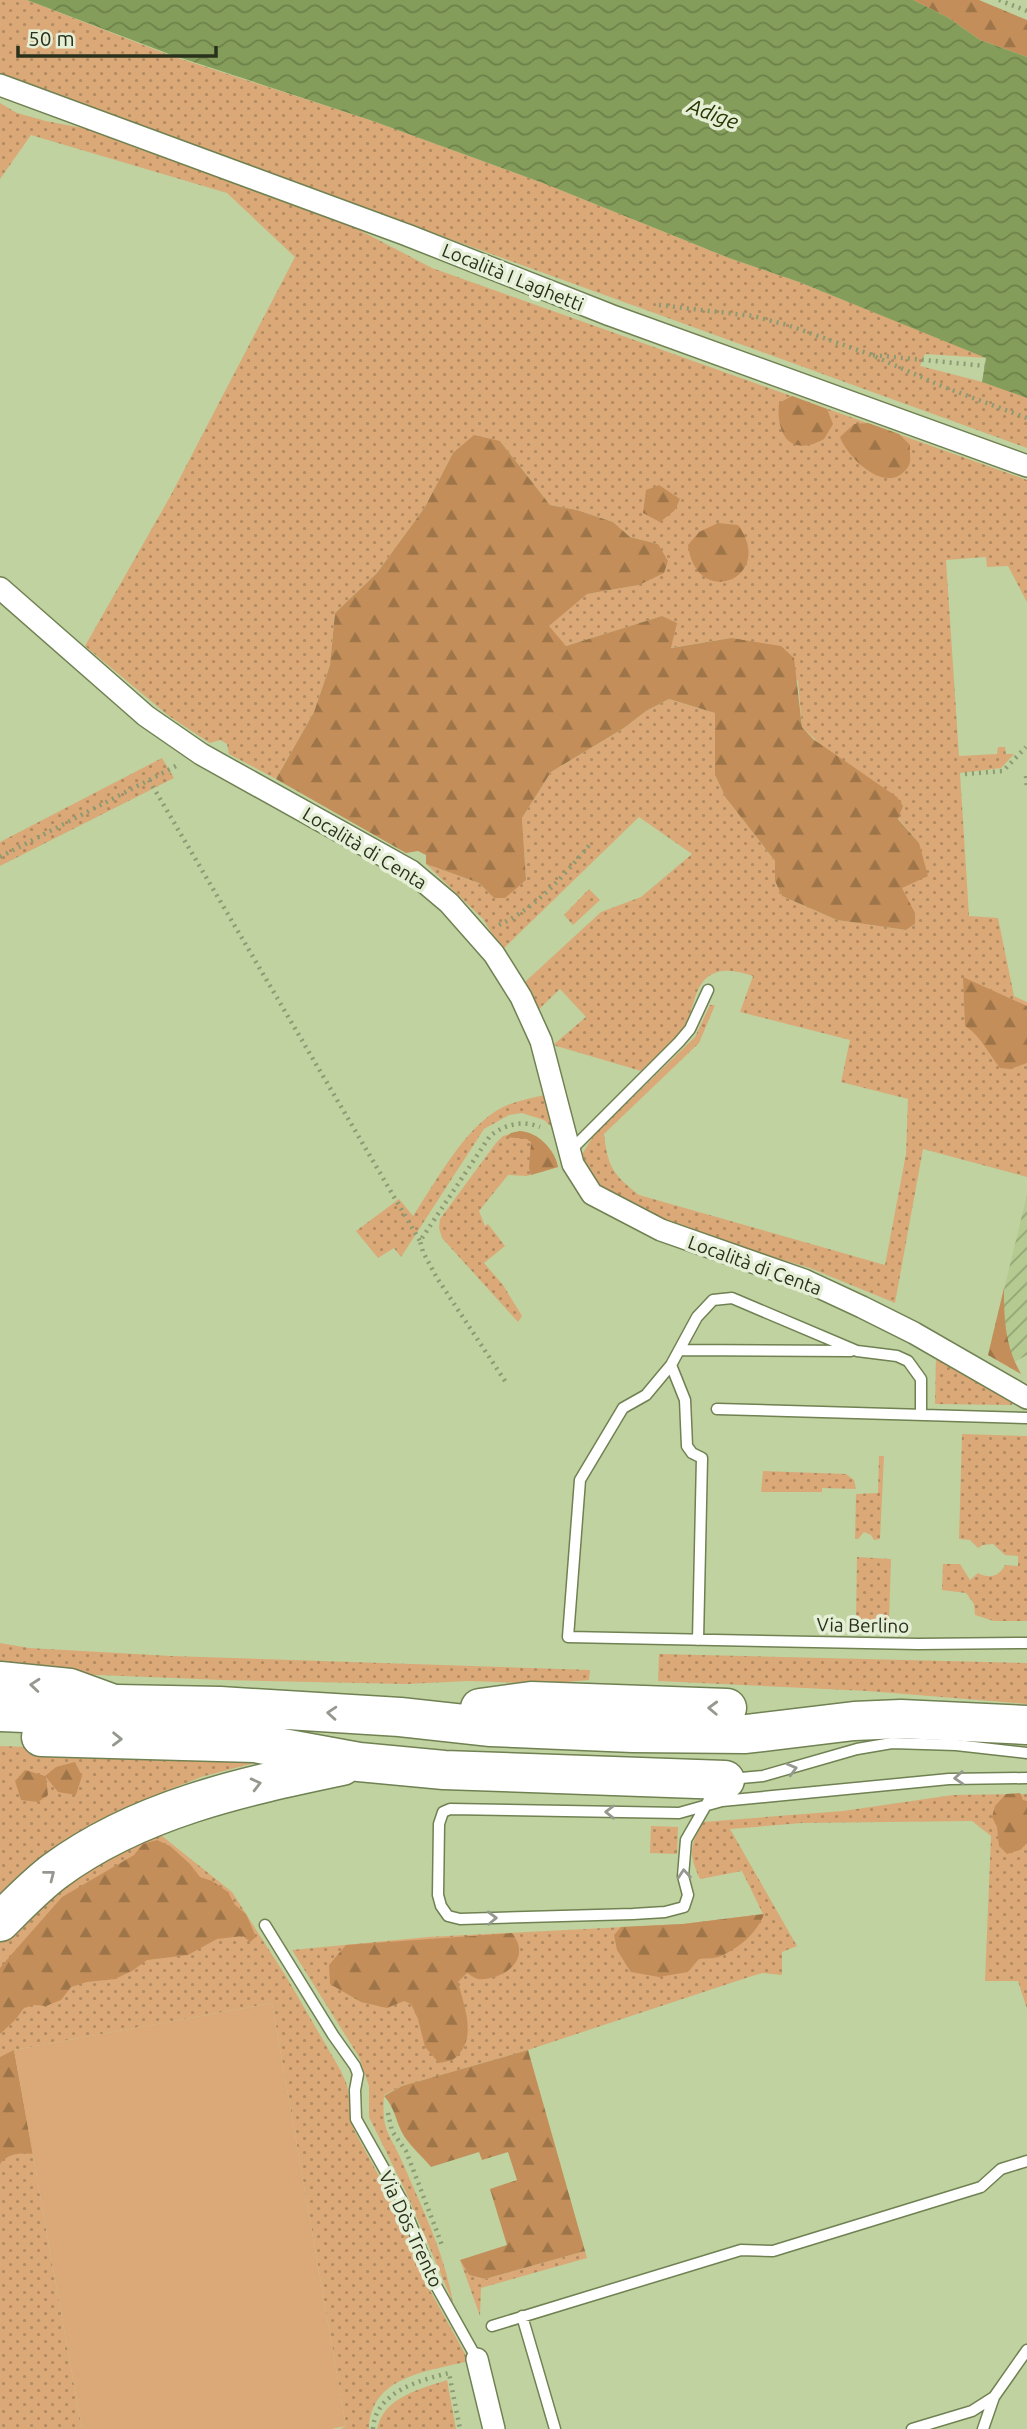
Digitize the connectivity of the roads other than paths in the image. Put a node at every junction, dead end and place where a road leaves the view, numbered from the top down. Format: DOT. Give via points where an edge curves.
graph roads {
  1 [pos="0,85"];
  2 [pos="1027,466"];
  3 [pos="0,588"];
  4 [pos="708,990"];
  5 [pos="569,1152"];
  6 [pos="679,1350"];
  7 [pos="858,1352"];
  8 [pos="671,1365"];
  9 [pos="1027,1398"];
  10 [pos="717,1409"];
  11 [pos="921,1414"];
  12 [pos="1027,1418"];
  13 [pos="698,1640"];
  14 [pos="1027,1643"];
  15 [pos="0,1681"];
  16 [pos="117,1704"];
  17 [pos="0,1712"];
  18 [pos="400,1717"];
  19 [pos="854,1721"];
  20 [pos="1027,1725"];
  21 [pos="0,1736"];
  22 [pos="1027,1753"];
  23 [pos="359,1762"];
  24 [pos="1027,1778"];
  25 [pos="715,1793"];
  26 [pos="0,1922"];
  27 [pos="265,1925"];
  28 [pos="1027,2161"];
  29 [pos="522,2316"];
  30 [pos="492,2326"];
  31 [pos="1027,2350"];
  32 [pos="477,2359"];
  33 [pos="994,2397"];
  34 [pos="494,2429"];
  35 [pos="555,2429"];
  36 [pos="912,2429"];
  37 [pos="983,2429"];
  1 -- 2 [label="street, Località I Laghetti"];
  3 -- 5 [label="street, Località di Centa" via="146,716 201,754 411,871 449,903 510,976 541,1041"];
  4 -- 5 [label="lane" via="679,1042"];
  5 -- 9 [label="street, Località di Centa" via="588,1190 629,1215 804,1280 914,1333"];
  6 -- 7 [label="lane"];
  6 -- 7 [label="lane" via="705,1306 723,1297"];
  6 -- 8 [label="lane"];
  7 -- 11 [label="lane" via="908,1361 921,1379"];
  8 -- 13 [label="lane" via="685,1399 687,1446 702,1458"];
  8 -- 13 [label="lane, Via Berlino" via="646,1395 623,1408 580,1480 569,1637"];
  10 -- 11 [label="lane"];
  11 -- 12 [label="lane"];
  13 -- 14 [label="lane, Via Berlino"];
  16 -- 15 [label="highway, one-way" via="70,1688"];
  16 -- 17 [label="highway" via="73,1715"];
  18 -- 16 [label="highway, one-way"];
  19 -- 18 [label="highway, one-way" via="738,1709 531,1701"];
  18 -- 19 [label="highway" via="472,1749 745,1758"];
  19 -- 20 [label="highway" via="901,1718"];
  21 -- 23 [label="highway, one-way" via="256,1742"];
  25 -- 22 [label="lane, one-way" via="857,1749 892,1743"];
  23 -- 25 [label="highway"];
  26 -- 23 [label="highway, one-way" via="56,1870 142,1822 201,1799"];
  24 -- 25 [label="lane, one-way" via="950,1779 722,1801"];
  25 -- 25 [label="lane, one-way" via="679,1814 450,1809 443,1812 439,1824 441,1906 447,1916 460,1919 633,1914 684,1907 688,1895 683,1876 686,1840"];
  27 -- 32 [label="lane, Via Dòs Trento" via="355,2066 356,2119 401,2199 434,2282"];
  28 -- 29 [label="lane" via="1001,2169 981,2187 774,2251 741,2250"];
  29 -- 30 [label="lane"];
  29 -- 35 [label="lane"];
  31 -- 33 [label="lane"];
  32 -- 34 [label="street, Via Dòs Trento"];
  33 -- 36 [label="lane" via="972,2411"];
  33 -- 37 [label="lane"];
}
